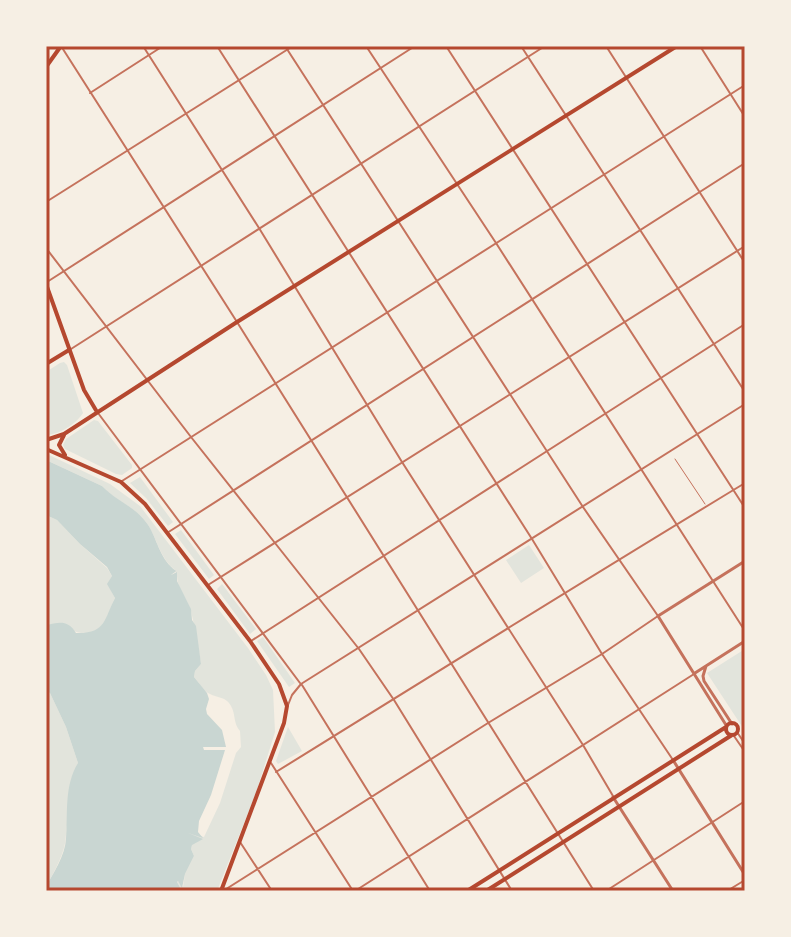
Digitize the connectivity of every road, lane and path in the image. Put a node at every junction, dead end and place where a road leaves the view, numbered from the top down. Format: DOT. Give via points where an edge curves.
graph roads {
  1 [pos="61,46"];
  2 [pos="143,46"];
  3 [pos="163,46"];
  4 [pos="217,46"];
  5 [pos="293,46"];
  6 [pos="366,46"];
  7 [pos="415,46"];
  8 [pos="446,46"];
  9 [pos="521,46"];
  10 [pos="545,46"];
  11 [pos="606,46"];
  12 [pos="677,46"];
  13 [pos="700,46"];
  14 [pos="286,48"];
  15 [pos="149,55"];
  16 [pos="528,57"];
  17 [pos="46,67"];
  18 [pos="381,68"];
  19 [pos="626,79"];
  20 [pos="239,81"];
  21 [pos="745,85"];
  22 [pos="474,90"];
  23 [pos="90,93"];
  24 [pos="731,94"];
  25 [pos="323,105"];
  26 [pos="186,113"];
  27 [pos="566,117"];
  28 [pos="745,117"];
  29 [pos="419,125"];
  30 [pos="275,136"];
  31 [pos="664,136"];
  32 [pos="513,150"];
  33 [pos="127,151"];
  34 [pos="360,163"];
  35 [pos="745,163"];
  36 [pos="222,169"];
  37 [pos="604,175"];
  38 [pos="458,184"];
  39 [pos="699,192"];
  40 [pos="312,194"];
  41 [pos="46,202"];
  42 [pos="163,207"];
  43 [pos="551,208"];
  44 [pos="398,222"];
  45 [pos="259,228"];
  46 [pos="640,230"];
  47 [pos="496,243"];
  48 [pos="745,246"];
  49 [pos="46,248"];
  50 [pos="737,251"];
  51 [pos="349,254"];
  52 [pos="745,263"];
  53 [pos="587,264"];
  54 [pos="201,265"];
  55 [pos="65,270"];
  56 [pos="436,281"];
  57 [pos="46,283"];
  58 [pos="295,288"];
  59 [pos="678,288"];
  60 [pos="532,299"];
  61 [pos="387,312"];
  62 [pos="237,322"];
  63 [pos="625,322"];
  64 [pos="745,324"];
  65 [pos="105,326"];
  66 [pos="473,337"];
  67 [pos="713,344"];
  68 [pos="332,348"];
  69 [pos="69,350"];
  70 [pos="569,357"];
  71 [pos="46,364"];
  72 [pos="423,369"];
  73 [pos="661,378"];
  74 [pos="148,380"];
  75 [pos="276,383"];
  76 [pos="745,392"];
  77 [pos="511,394"];
  78 [pos="745,404"];
  79 [pos="367,405"];
  80 [pos="97,412"];
  81 [pos="605,413"];
  82 [pos="460,426"];
  83 [pos="64,434"];
  84 [pos="698,434"];
  85 [pos="191,437"];
  86 [pos="46,440"];
  87 [pos="311,440"];
  88 [pos="46,449"];
  89 [pos="547,451"];
  90 [pos="66,457"];
  91 [pos="675,459"];
  92 [pos="402,462"];
  93 [pos="139,470"];
  94 [pos="641,470"];
  95 [pos="121,482"];
  96 [pos="496,483"];
  97 [pos="745,483"];
  98 [pos="234,490"];
  99 [pos="733,490"];
  100 [pos="348,498"];
  101 [pos="706,506"];
  102 [pos="583,507"];
  103 [pos="745,508"];
  104 [pos="439,521"];
  105 [pos="180,524"];
  106 [pos="676,524"];
  107 [pos="167,533"];
  108 [pos="532,539"];
  109 [pos="275,542"];
  110 [pos="383,556"];
  111 [pos="619,559"];
  112 [pos="745,561"];
  113 [pos="474,575"];
  114 [pos="221,576"];
  115 [pos="713,582"];
  116 [pos="207,585"];
  117 [pos="565,593"];
  118 [pos="318,598"];
  119 [pos="418,611"];
  120 [pos="658,616"];
  121 [pos="509,629"];
  122 [pos="745,631"];
  123 [pos="264,632"];
  124 [pos="250,641"];
  125 [pos="745,641"];
  126 [pos="359,649"];
  127 [pos="602,654"];
  128 [pos="451,663"];
  129 [pos="706,666"];
  130 [pos="695,673"];
  131 [pos="301,684"];
  132 [pos="546,689"];
  133 [pos="394,700"];
  134 [pos="287,706"];
  135 [pos="639,709"];
  136 [pos="488,723"];
  137 [pos="728,726"];
  138 [pos="734,734"];
  139 [pos="334,736"];
  140 [pos="745,744"];
  141 [pos="583,745"];
  142 [pos="745,752"];
  143 [pos="430,760"];
  144 [pos="673,760"];
  145 [pos="270,762"];
  146 [pos="679,769"];
  147 [pos="276,772"];
  148 [pos="525,782"];
  149 [pos="372,797"];
  150 [pos="613,797"];
  151 [pos="745,801"];
  152 [pos="619,806"];
  153 [pos="467,819"];
  154 [pos="711,822"];
  155 [pos="315,833"];
  156 [pos="557,833"];
  157 [pos="240,842"];
  158 [pos="563,842"];
  159 [pos="409,857"];
  160 [pos="653,859"];
  161 [pos="258,869"];
  162 [pos="499,870"];
  163 [pos="745,877"];
  164 [pos="505,879"];
  165 [pos="222,891"];
  166 [pos="272,891"];
  167 [pos="354,891"];
  168 [pos="430,891"];
  169 [pos="467,891"];
  170 [pos="486,891"];
  171 [pos="512,891"];
  172 [pos="594,891"];
  173 [pos="606,891"];
  174 [pos="673,891"];
  175 [pos="727,891"];
  1 -- 17 [label="main road"];
  1 -- 23 [label="street"];
  2 -- 15 [label="street"];
  3 -- 15 [label="street"];
  4 -- 20 [label="street"];
  5 -- 14 [label="street"];
  6 -- 18 [label="street"];
  7 -- 18 [label="street"];
  8 -- 22 [label="street"];
  9 -- 16 [label="street"];
  10 -- 16 [label="street"];
  11 -- 19 [label="street"];
  12 -- 19 [label="main road"];
  13 -- 24 [label="street"];
  14 -- 20 [label="street"];
  14 -- 25 [label="street"];
  15 -- 23 [label="street"];
  15 -- 26 [label="street"];
  16 -- 22 [label="street"];
  16 -- 27 [label="street"];
  18 -- 25 [label="street"];
  18 -- 29 [label="street"];
  19 -- 27 [label="main road"];
  19 -- 31 [label="street"];
  20 -- 26 [label="street"];
  20 -- 30 [label="street"];
  21 -- 24 [label="street"];
  22 -- 29 [label="street"];
  22 -- 32 [label="street"];
  23 -- 33 [label="street"];
  24 -- 28 [label="street"];
  24 -- 31 [label="street"];
  25 -- 30 [label="street"];
  25 -- 34 [label="street"];
  26 -- 33 [label="street"];
  26 -- 36 [label="street"];
  27 -- 32 [label="main road"];
  27 -- 37 [label="street"];
  29 -- 34 [label="street"];
  29 -- 38 [label="street"];
  30 -- 36 [label="street"];
  30 -- 40 [label="street"];
  31 -- 37 [label="street"];
  31 -- 39 [label="street"];
  32 -- 38 [label="main road"];
  32 -- 43 [label="street"];
  33 -- 41 [label="street"];
  33 -- 42 [label="street"];
  34 -- 40 [label="street"];
  34 -- 44 [label="street"];
  35 -- 39 [label="street"];
  36 -- 42 [label="street"];
  36 -- 45 [label="street"];
  37 -- 43 [label="street"];
  37 -- 46 [label="street"];
  38 -- 44 [label="main road"];
  38 -- 47 [label="street"];
  39 -- 46 [label="street"];
  39 -- 50 [label="street"];
  40 -- 45 [label="street"];
  40 -- 51 [label="street"];
  42 -- 54 [label="street"];
  42 -- 55 [label="street"];
  43 -- 47 [label="street"];
  43 -- 53 [label="street"];
  44 -- 51 [label="main road"];
  44 -- 56 [label="street"];
  45 -- 54 [label="street"];
  45 -- 58 [label="street"];
  46 -- 53 [label="street"];
  46 -- 59 [label="street"];
  47 -- 56 [label="street"];
  47 -- 60 [label="street"];
  48 -- 50 [label="street"];
  49 -- 55 [label="street"];
  50 -- 52 [label="street"];
  50 -- 59 [label="street"];
  51 -- 58 [label="main road"];
  51 -- 61 [label="street"];
  53 -- 60 [label="street"];
  53 -- 63 [label="street"];
  54 -- 62 [label="street"];
  54 -- 65 [label="street"];
  55 -- 57 [label="street"];
  55 -- 65 [label="street"];
  56 -- 61 [label="street"];
  56 -- 66 [label="street"];
  57 -- 69 [label="main road"];
  58 -- 62 [label="main road"];
  58 -- 68 [label="street"];
  59 -- 63 [label="street"];
  59 -- 67 [label="street"];
  60 -- 66 [label="street"];
  60 -- 70 [label="street"];
  61 -- 68 [label="street"];
  61 -- 72 [label="street"];
  62 -- 74 [label="main road"];
  62 -- 75 [label="street"];
  63 -- 70 [label="street"];
  63 -- 73 [label="street"];
  64 -- 67 [label="street"];
  65 -- 69 [label="street"];
  65 -- 74 [label="street"];
  66 -- 72 [label="street"];
  66 -- 77 [label="street"];
  67 -- 73 [label="street"];
  67 -- 76 [label="street"];
  68 -- 75 [label="street"];
  68 -- 79 [label="street"];
  69 -- 71 [label="main road"];
  69 -- 80 [label="main road"];
  70 -- 77 [label="street"];
  70 -- 81 [label="street"];
  72 -- 79 [label="street"];
  72 -- 82 [label="street"];
  73 -- 81 [label="street"];
  73 -- 84 [label="street"];
  74 -- 80 [label="main road"];
  74 -- 85 [label="street"];
  75 -- 85 [label="street"];
  75 -- 87 [label="street"];
  77 -- 82 [label="street"];
  77 -- 89 [label="street"];
  78 -- 84 [label="street"];
  79 -- 87 [label="street"];
  79 -- 92 [label="street"];
  80 -- 83 [label="main road"];
  80 -- 93 [label="street"];
  81 -- 89 [label="street"];
  81 -- 94 [label="street"];
  82 -- 92 [label="street"];
  82 -- 96 [label="street"];
  83 -- 86 [label="main road"];
  83 -- 90 [label="main road" via="59,445"];
  84 -- 94 [label="street"];
  84 -- 99 [label="street"];
  85 -- 93 [label="street"];
  85 -- 98 [label="street"];
  87 -- 98 [label="street"];
  87 -- 100 [label="street"];
  88 -- 90 [label="main road"];
  89 -- 96 [label="street"];
  89 -- 102 [label="street"];
  90 -- 95 [label="main road"];
  91 -- 101 [label="lane"];
  92 -- 100 [label="street"];
  92 -- 104 [label="street"];
  93 -- 95 [label="street"];
  93 -- 105 [label="street"];
  94 -- 102 [label="street"];
  94 -- 106 [label="street"];
  95 -- 107 [label="main road"];
  96 -- 104 [label="street"];
  96 -- 108 [label="street"];
  97 -- 99 [label="street"];
  98 -- 105 [label="street"];
  98 -- 109 [label="street"];
  99 -- 101 [label="street"];
  99 -- 103 [label="street"];
  100 -- 109 [label="street"];
  100 -- 110 [label="street"];
  101 -- 106 [label="street"];
  102 -- 108 [label="street"];
  102 -- 111 [label="street"];
  104 -- 110 [label="street"];
  104 -- 113 [label="street"];
  105 -- 107 [label="street"];
  105 -- 114 [label="street"];
  106 -- 111 [label="street"];
  106 -- 115 [label="street"];
  107 -- 116 [label="main road"];
  108 -- 113 [label="street"];
  108 -- 117 [label="street"];
  109 -- 114 [label="street"];
  109 -- 118 [label="street"];
  110 -- 118 [label="street"];
  110 -- 119 [label="street"];
  111 -- 117 [label="street"];
  111 -- 120 [label="street"];
  112 -- 115 [label="street"];
  113 -- 119 [label="street"];
  113 -- 121 [label="street"];
  114 -- 116 [label="street"];
  114 -- 123 [label="street"];
  115 -- 120 [label="street"];
  115 -- 122 [label="street"];
  116 -- 124 [label="main road"];
  117 -- 121 [label="street"];
  117 -- 127 [label="street"];
  118 -- 123 [label="street"];
  118 -- 126 [label="street"];
  119 -- 126 [label="street"];
  119 -- 128 [label="street"];
  120 -- 127 [label="street"];
  120 -- 130 [label="street"];
  121 -- 128 [label="street"];
  121 -- 132 [label="street"];
  123 -- 124 [label="street"];
  123 -- 131 [label="street"];
  124 -- 134 [label="main road"];
  125 -- 129 [label="street"];
  126 -- 131 [label="street"];
  126 -- 133 [label="street"];
  127 -- 132 [label="street"];
  127 -- 135 [label="street"];
  128 -- 133 [label="street"];
  128 -- 136 [label="street"];
  129 -- 130 [label="street"];
  129 -- 137 [label="street" via="704,681"];
  130 -- 135 [label="street"];
  130 -- 137 [label="street"];
  131 -- 134 [label="street"];
  131 -- 139 [label="street"];
  132 -- 136 [label="street"];
  132 -- 141 [label="street"];
  133 -- 139 [label="street"];
  133 -- 143 [label="street"];
  134 -- 145 [label="main road"];
  135 -- 141 [label="street"];
  135 -- 144 [label="street"];
  136 -- 143 [label="street"];
  136 -- 148 [label="street"];
  137 -- 138 [label="main road" via="727,733"];
  137 -- 138 [label="main road" via="737,727"];
  137 -- 144 [label="main road"];
  138 -- 140 [label="street"];
  138 -- 142 [label="street"];
  138 -- 146 [label="main road"];
  139 -- 147 [label="street"];
  139 -- 149 [label="street"];
  141 -- 148 [label="street"];
  141 -- 150 [label="street"];
  143 -- 149 [label="street"];
  143 -- 153 [label="street"];
  144 -- 146 [label="street"];
  144 -- 150 [label="main road"];
  145 -- 147 [label="street"];
  145 -- 157 [label="main road"];
  146 -- 152 [label="main road"];
  146 -- 154 [label="street"];
  147 -- 155 [label="street"];
  148 -- 153 [label="street"];
  148 -- 156 [label="street"];
  149 -- 155 [label="street"];
  149 -- 159 [label="street"];
  150 -- 152 [label="street"];
  150 -- 156 [label="main road"];
  151 -- 154 [label="street"];
  152 -- 158 [label="main road"];
  152 -- 160 [label="street"];
  153 -- 159 [label="street"];
  153 -- 162 [label="street"];
  154 -- 160 [label="street"];
  154 -- 163 [label="street"];
  155 -- 161 [label="street"];
  155 -- 167 [label="street"];
  156 -- 158 [label="street"];
  156 -- 162 [label="main road"];
  157 -- 161 [label="street"];
  157 -- 165 [label="main road"];
  158 -- 164 [label="main road"];
  158 -- 172 [label="street"];
  159 -- 167 [label="street"];
  159 -- 168 [label="street"];
  160 -- 173 [label="street"];
  160 -- 174 [label="street"];
  161 -- 165 [label="street"];
  161 -- 166 [label="street"];
  162 -- 164 [label="street"];
  162 -- 169 [label="main road"];
  163 -- 175 [label="street"];
  164 -- 170 [label="main road"];
  164 -- 171 [label="street"];
}
